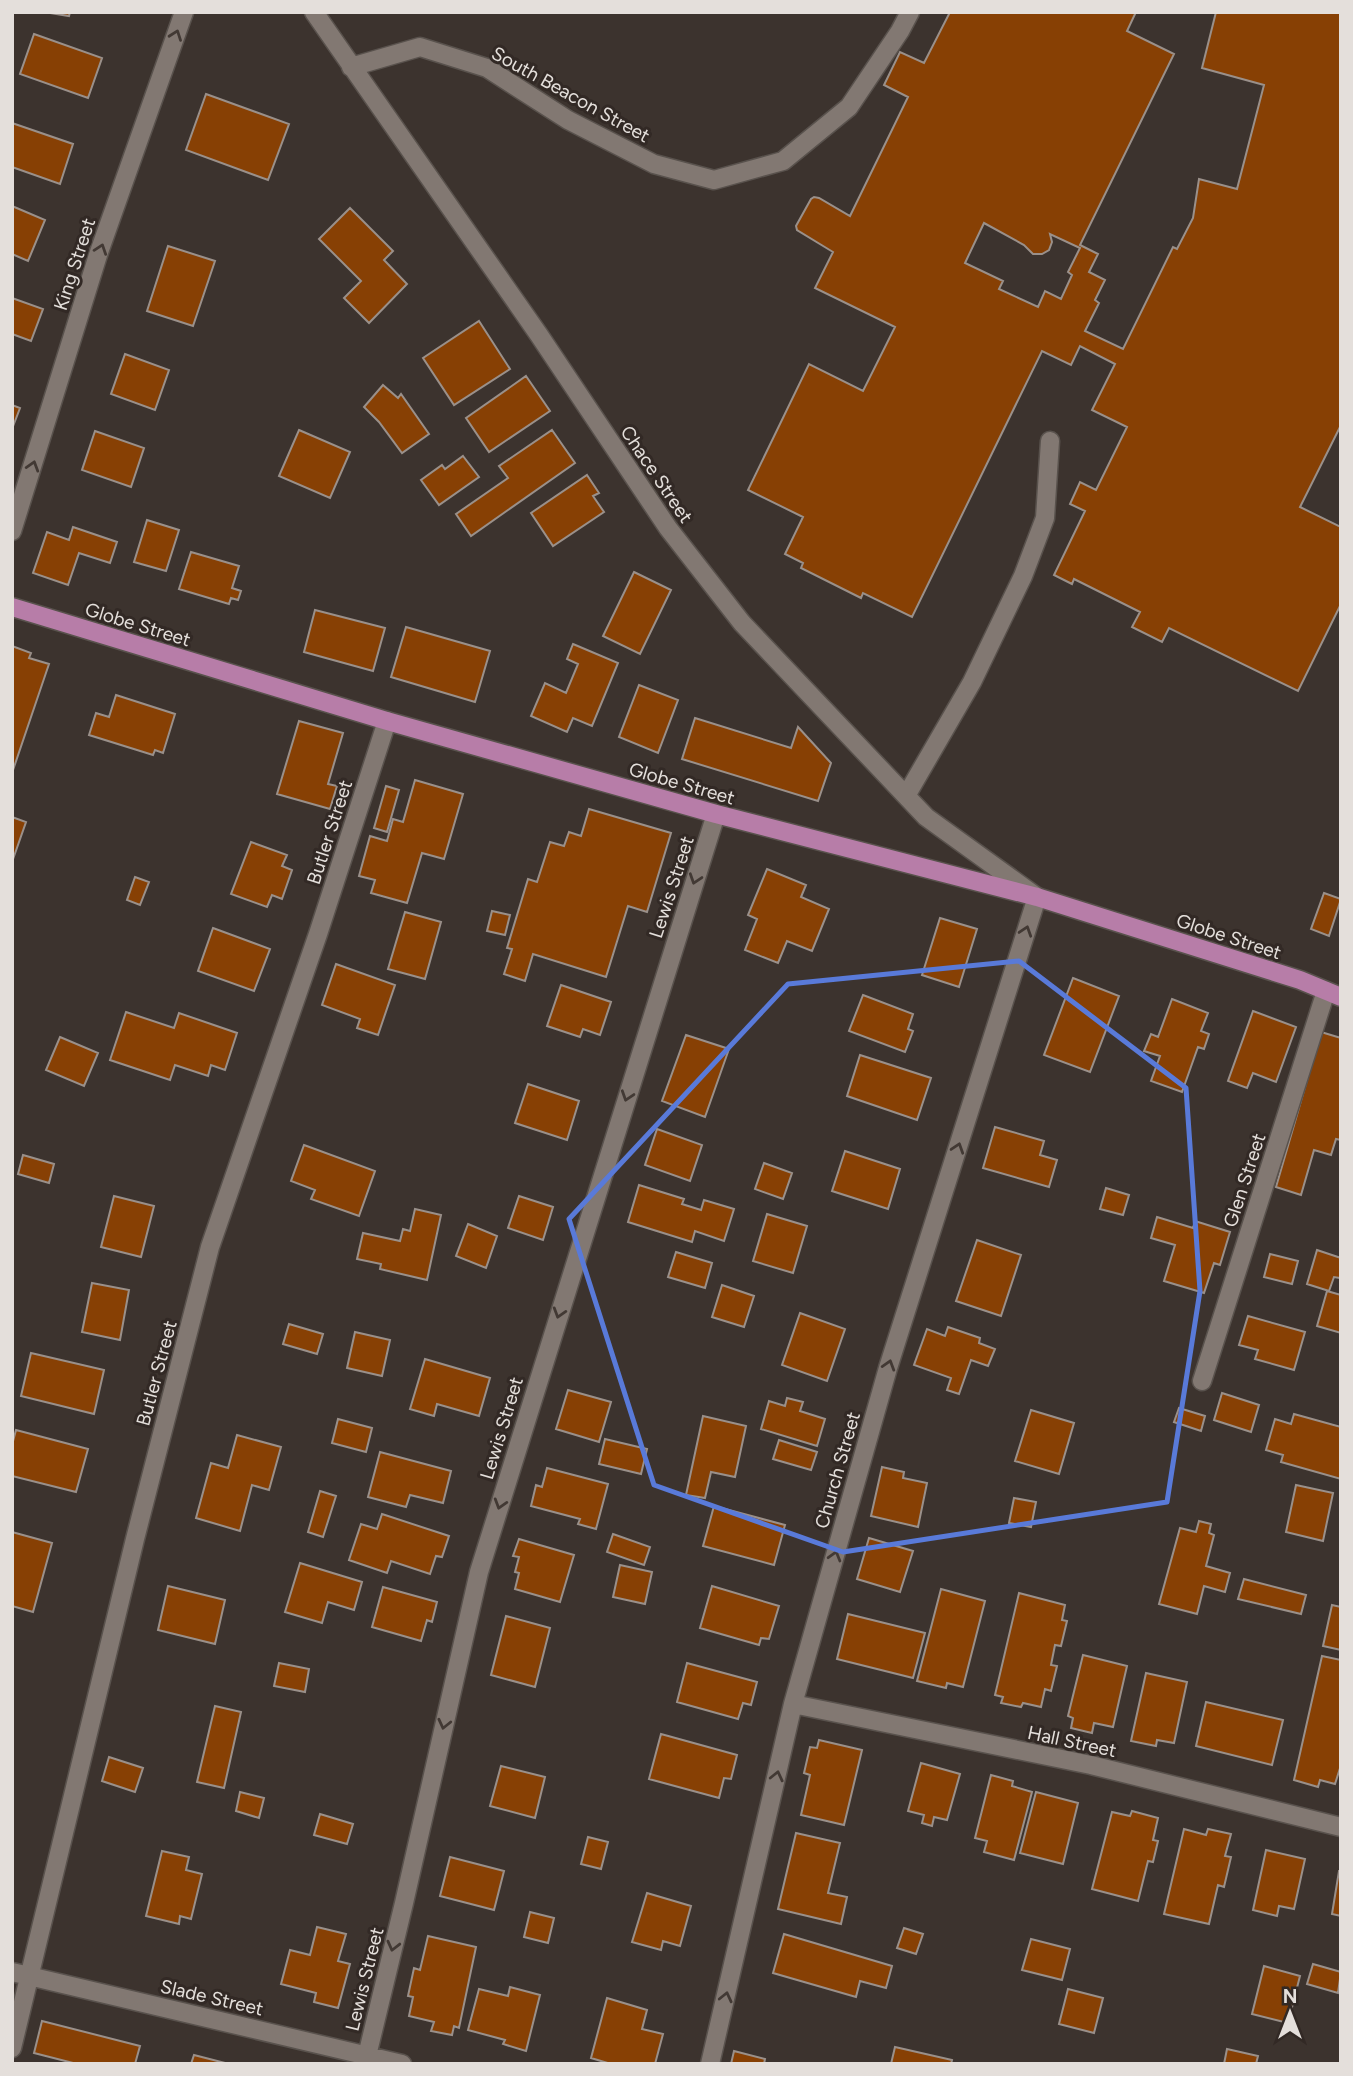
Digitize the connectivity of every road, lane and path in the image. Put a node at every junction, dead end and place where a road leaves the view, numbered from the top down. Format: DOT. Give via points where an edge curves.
graph roads {
  1 [pos="184,12"];
  2 [pos="314,12"];
  3 [pos="910,12"];
  4 [pos="351,67"];
  5 [pos="1050,441"];
  6 [pos="12,531"];
  7 [pos="12,607"];
  8 [pos="387,721"];
  9 [pos="906,796"];
  10 [pos="716,814"];
  11 [pos="1037,897"];
  12 [pos="1333,994"];
  13 [pos="1202,1381"];
  14 [pos="793,1704"];
  15 [pos="1341,1826"];
  16 [pos="21,1974"];
  17 [pos="12,2048"];
  18 [pos="366,2059"];
  19 [pos="402,2064"];
  20 [pos="710,2064"];
  6 -- 1 [label="street, King Street, one-way" via="98,255"];
  2 -- 4 [label="street, Chace Street"];
  3 -- 4 [label="street, South Beacon Street" via="849,107 783,161 714,180 654,164 568,120 486,68 420,47"];
  4 -- 9 [label="street, Chace Street" via="668,528 742,623"];
  5 -- 9 [label="street" via="1045,518 1023,576 972,682"];
  7 -- 8 [label="main road, Globe Street"];
  8 -- 10 [label="main road, Globe Street"];
  8 -- 16 [label="street, Butler Street" via="210,1247"];
  9 -- 11 [label="street, Chace Street" via="926,817"];
  10 -- 11 [label="main road, Globe Street"];
  10 -- 18 [label="street, Lewis Street, one-way" via="479,1572"];
  11 -- 12 [label="main road, Globe Street"];
  14 -- 11 [label="street, Church Street, one-way" via="888,1368"];
  12 -- 13 [label="street, Glen Street"];
  14 -- 15 [label="street, Hall Street" via="1091,1765"];
  20 -- 14 [label="street, Church Street, one-way"];
  16 -- 17 [label="street, Butler Street"];
  16 -- 18 [label="street, Slade Street"];
  18 -- 19 [label="street, Slade Street"];
}
